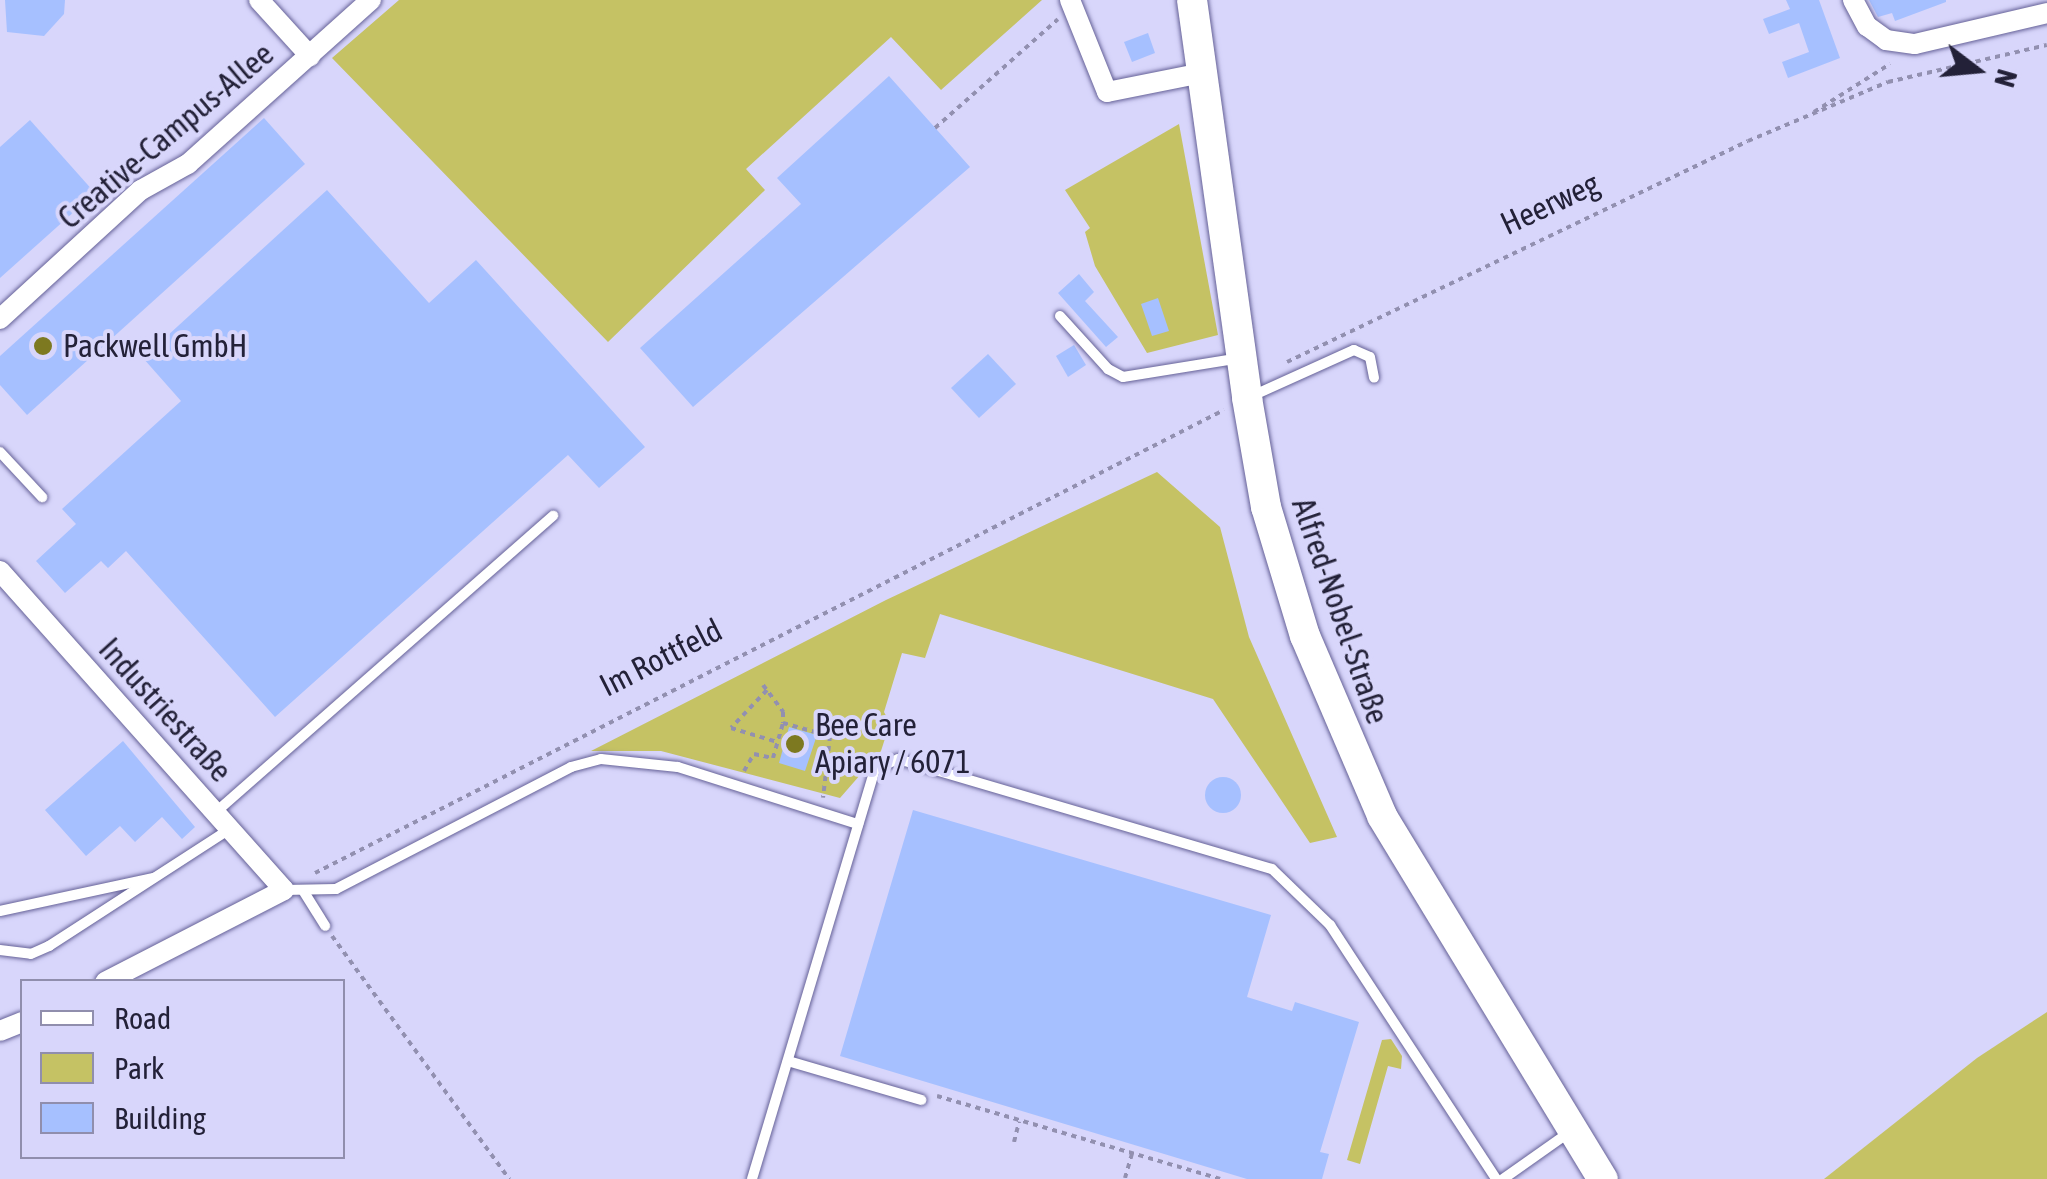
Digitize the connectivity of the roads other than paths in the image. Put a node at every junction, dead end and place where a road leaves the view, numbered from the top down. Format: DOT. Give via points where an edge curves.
graph roads {
  1 [pos="260,0"];
  2 [pos="371,0"];
  3 [pos="1192,0"];
  4 [pos="1853,0"];
  5 [pos="1071,3"];
  6 [pos="2047,13"];
  7 [pos="310,56"];
  8 [pos="1202,72"];
  9 [pos="1060,316"];
  10 [pos="0,319"];
  11 [pos="1241,358"];
  12 [pos="1374,378"];
  13 [pos="1246,395"];
  14 [pos="0,452"];
  15 [pos="42,497"];
  16 [pos="553,516"];
  17 [pos="0,571"];
  18 [pos="216,812"];
  19 [pos="858,824"];
  20 [pos="231,828"];
  21 [pos="163,876"];
  22 [pos="294,891"];
  23 [pos="0,911"];
  24 [pos="325,926"];
  25 [pos="0,950"];
  26 [pos="111,979"];
  27 [pos="788,1060"];
  28 [pos="921,1100"];
  29 [pos="1573,1130"];
  30 [pos="752,1179"];
  31 [pos="1499,1179"];
  32 [pos="1603,1179"];
  1 -- 7 [label="street"];
  2 -- 7 [label="street, Creative-Campus-Allee"];
  3 -- 8 [label="street, Alfred-Nobel-Straße"];
  4 -- 6 [label="street" via="1867,26 1914,44"];
  5 -- 8 [label="street" via="1107,92"];
  7 -- 10 [label="street, Creative-Campus-Allee" via="188,164 141,190"];
  8 -- 11 [label="street, Alfred-Nobel-Straße"];
  9 -- 11 [label="lane" via="1124,378"];
  11 -- 13 [label="street, Alfred-Nobel-Straße"];
  12 -- 13 [label="lane" via="1370,357 1354,350"];
  13 -- 29 [label="street, Alfred-Nobel-Straße" via="1283,569 1354,760 1412,868"];
  14 -- 15 [label="lane"];
  16 -- 18 [label="lane"];
  17 -- 18 [label="street, Industriestraße"];
  18 -- 20 [label="street, Industriestraße"];
  19 -- 22 [label="lane" via="648,761 601,759 572,767 336,889"];
  19 -- 27 [label="lane"];
  19 -- 31 [label="lane" via="875,770 898,759 1272,869 1330,925"];
  20 -- 21 [label="lane"];
  20 -- 22 [label="street, Industriestraße"];
  21 -- 23 [label="lane"];
  21 -- 25 [label="lane" via="49,946 31,954"];
  22 -- 24 [label="lane"];
  22 -- 26 [label="street"];
  27 -- 28 [label="lane"];
  27 -- 30 [label="lane"];
  29 -- 31 [label="lane"];
  29 -- 32 [label="street, Alfred-Nobel-Straße"];
}
